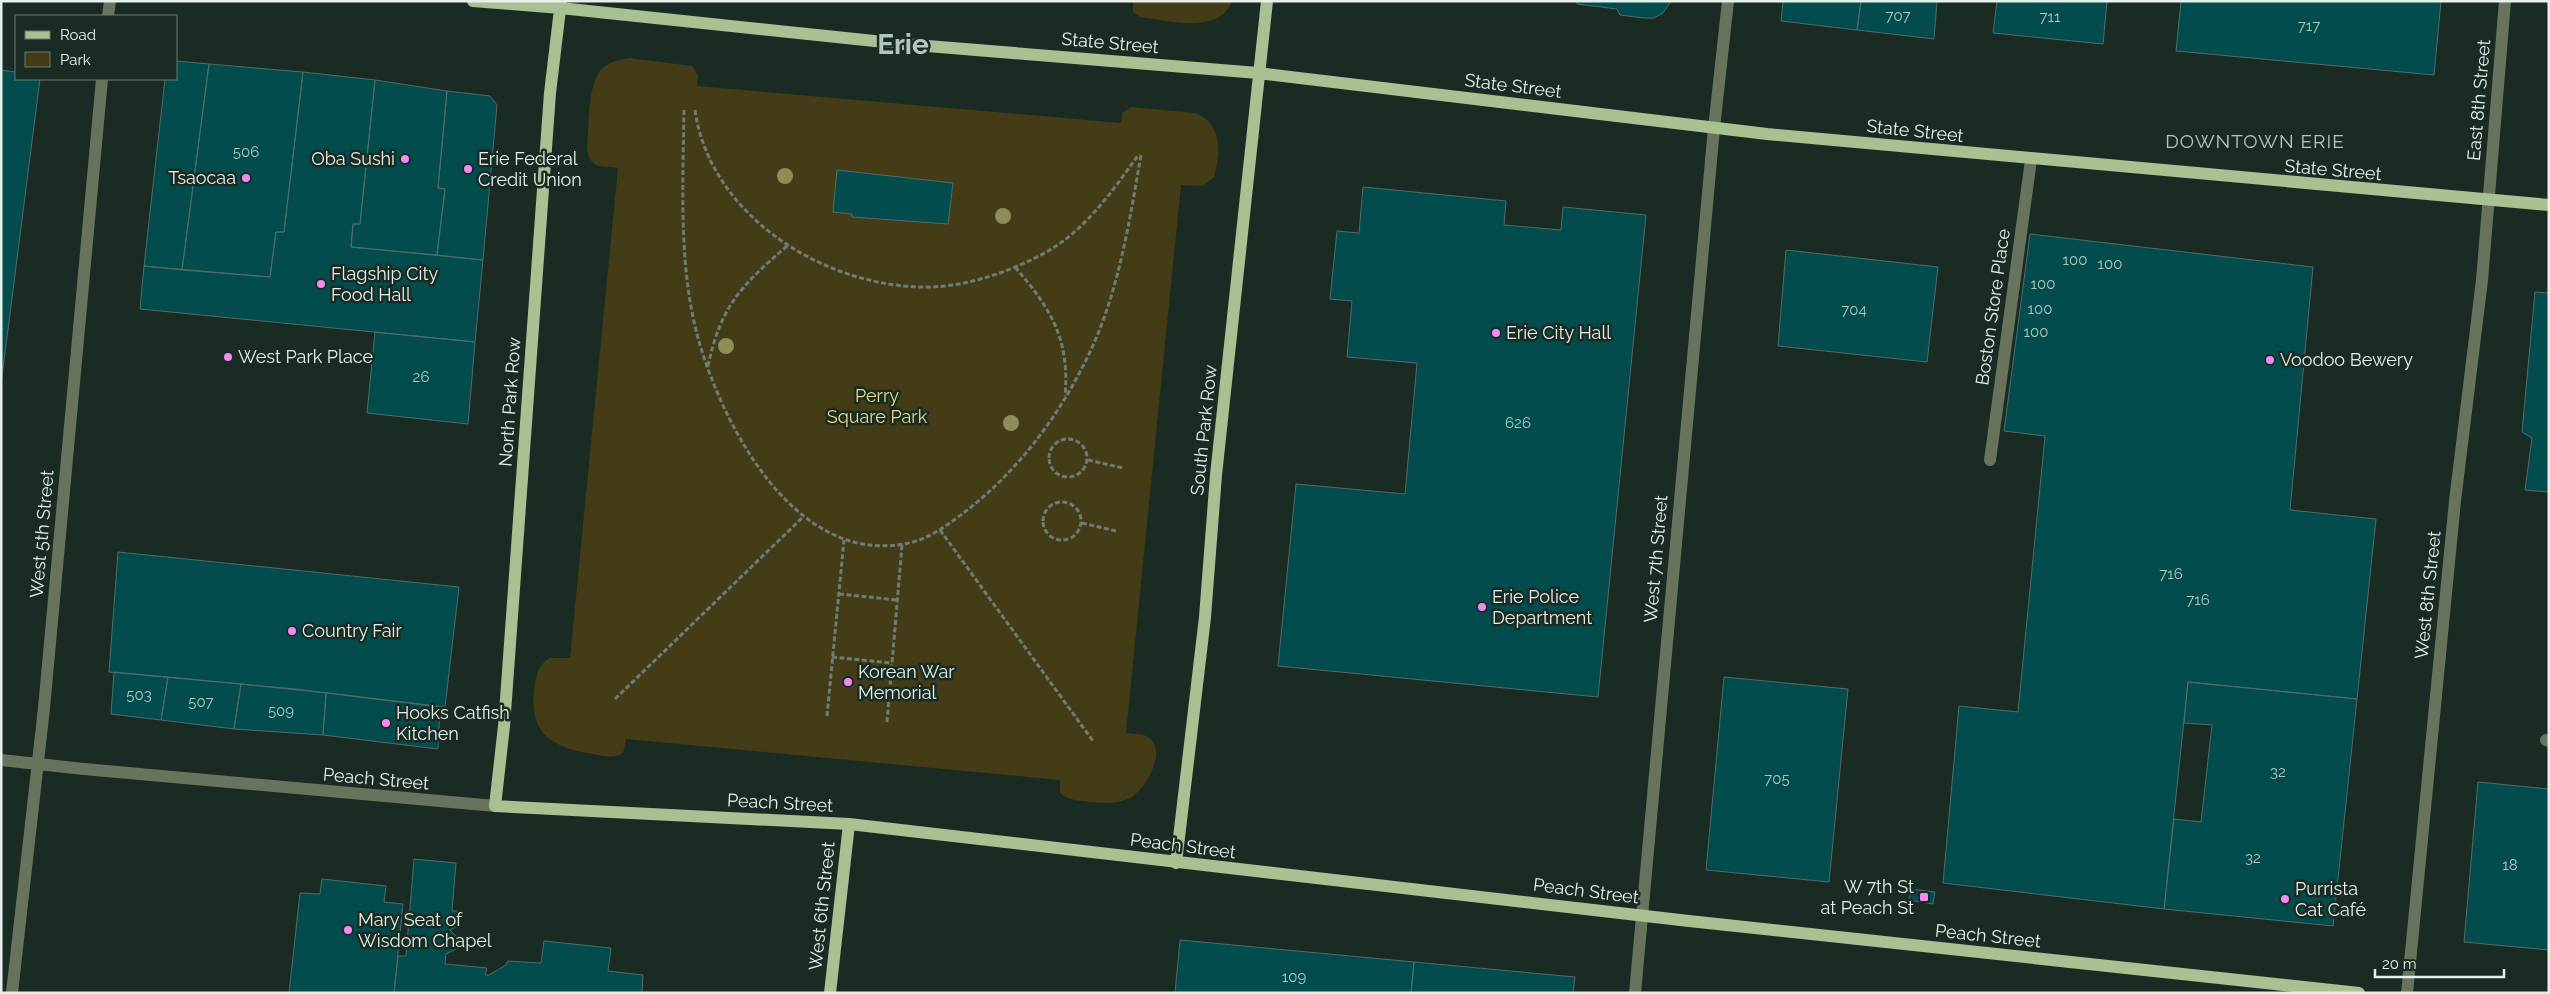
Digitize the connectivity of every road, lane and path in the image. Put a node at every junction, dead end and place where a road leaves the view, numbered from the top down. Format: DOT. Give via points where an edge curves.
graph roads {
  1 [pos="110,1"];
  2 [pos="473,1"];
  3 [pos="1267,1"];
  4 [pos="1728,1"];
  5 [pos="2505,1"];
  6 [pos="560,4"];
  7 [pos="108,15"];
  8 [pos="1258,73"];
  9 [pos="102,80"];
  10 [pos="684,110"];
  11 [pos="695,110"];
  12 [pos="1714,128"];
  13 [pos="2032,160"];
  14 [pos="2488,201"];
  15 [pos="2549,206"];
  16 [pos="787,246"];
  17 [pos="1015,266"];
  18 [pos="708,366"];
  19 [pos="1065,399"];
  20 [pos="1088,460"];
  21 [pos="1990,460"];
  22 [pos="1123,468"];
  23 [pos="804,516"];
  24 [pos="1082,523"];
  25 [pos="940,530"];
  26 [pos="1116,531"];
  27 [pos="844,540"];
  28 [pos="902,545"];
  29 [pos="839,594"];
  30 [pos="897,600"];
  31 [pos="832,657"];
  32 [pos="892,663"];
  33 [pos="615,699"];
  34 [pos="826,716"];
  35 [pos="887,722"];
  36 [pos="1093,741"];
  37 [pos="1,760"];
  38 [pos="38,764"];
  39 [pos="495,806"];
  40 [pos="849,824"];
  41 [pos="1176,863"];
  42 [pos="1642,916"];
  43 [pos="12,993"];
  44 [pos="830,993"];
  45 [pos="1635,993"];
  46 [pos="2359,993"];
  47 [pos="2407,993"];
  1 -- 7 [label="street"];
  2 -- 6 [label="main road, State Street"];
  3 -- 8 [label="main road, South Park Row"];
  4 -- 12 [label="street, West 7th Street"];
  5 -- 14 [label="street, East 8th Street"];
  6 -- 8 [label="main road, State Street" via="903,44"];
  6 -- 39 [label="main road, North Park Row" via="550,93 504,726"];
  8 -- 12 [label="main road, State Street"];
  8 -- 41 [label="main road, South Park Row" via="1216,475 1205,617"];
  9 -- 38 [label="street, West 5th Street"];
  10 -- 18 [label="path" via="687,278 700,344"];
  11 -- 16 [label="path" via="698,134 728,189 752,218"];
  12 -- 13 [label="main road, State Street"];
  12 -- 42 [label="street, West 7th Street"];
  13 -- 14 [label="main road, State Street"];
  13 -- 21 [label="street, Boston Store Place"];
  14 -- 15 [label="main road, State Street"];
  14 -- 47 [label="street, West 8th Street"];
  16 -- 17 [label="path" via="845,272 903,286 956,284"];
  16 -- 18 [label="path" via="754,274 736,295 714,336"];
  17 -- 19 [label="path" via="1043,300 1053,318 1063,346 1067,376"];
  17 -- 19 [label="path" via="1040,256 1083,224 1140,155 1125,246 1106,313"];
  18 -- 23 [label="path" via="726,415 754,461 783,497"];
  19 -- 25 [label="path" via="1015,468 973,506"];
  20 -- 20 [label="path" via="1082,445 1069,438 1056,443 1048,457 1055,473 1068,478 1086,468"];
  20 -- 22 [label="path"];
  23 -- 27 [label="path"];
  23 -- 33 [label="path"];
  24 -- 24 [label="path" via="1080,512 1067,502 1055,502 1048,507 1042,521 1048,534 1063,541 1076,535"];
  24 -- 26 [label="path"];
  25 -- 28 [label="path"];
  25 -- 36 [label="path"];
  27 -- 28 [label="path" via="872,546"];
  27 -- 29 [label="path"];
  28 -- 30 [label="path"];
  29 -- 30 [label="path"];
  29 -- 31 [label="path"];
  30 -- 32 [label="path"];
  31 -- 32 [label="path"];
  31 -- 34 [label="path"];
  32 -- 35 [label="path"];
  37 -- 38 [label="street, Peach Street"];
  38 -- 39 [label="street, Peach Street"];
  38 -- 43 [label="street, West 5th Street"];
  39 -- 40 [label="main road, Peach Street"];
  40 -- 41 [label="main road, Peach Street"];
  40 -- 44 [label="main road, West 6th Street"];
  41 -- 42 [label="main road, Peach Street"];
  42 -- 45 [label="street, West 7th Street"];
  42 -- 46 [label="main road, Peach Street"];
}
